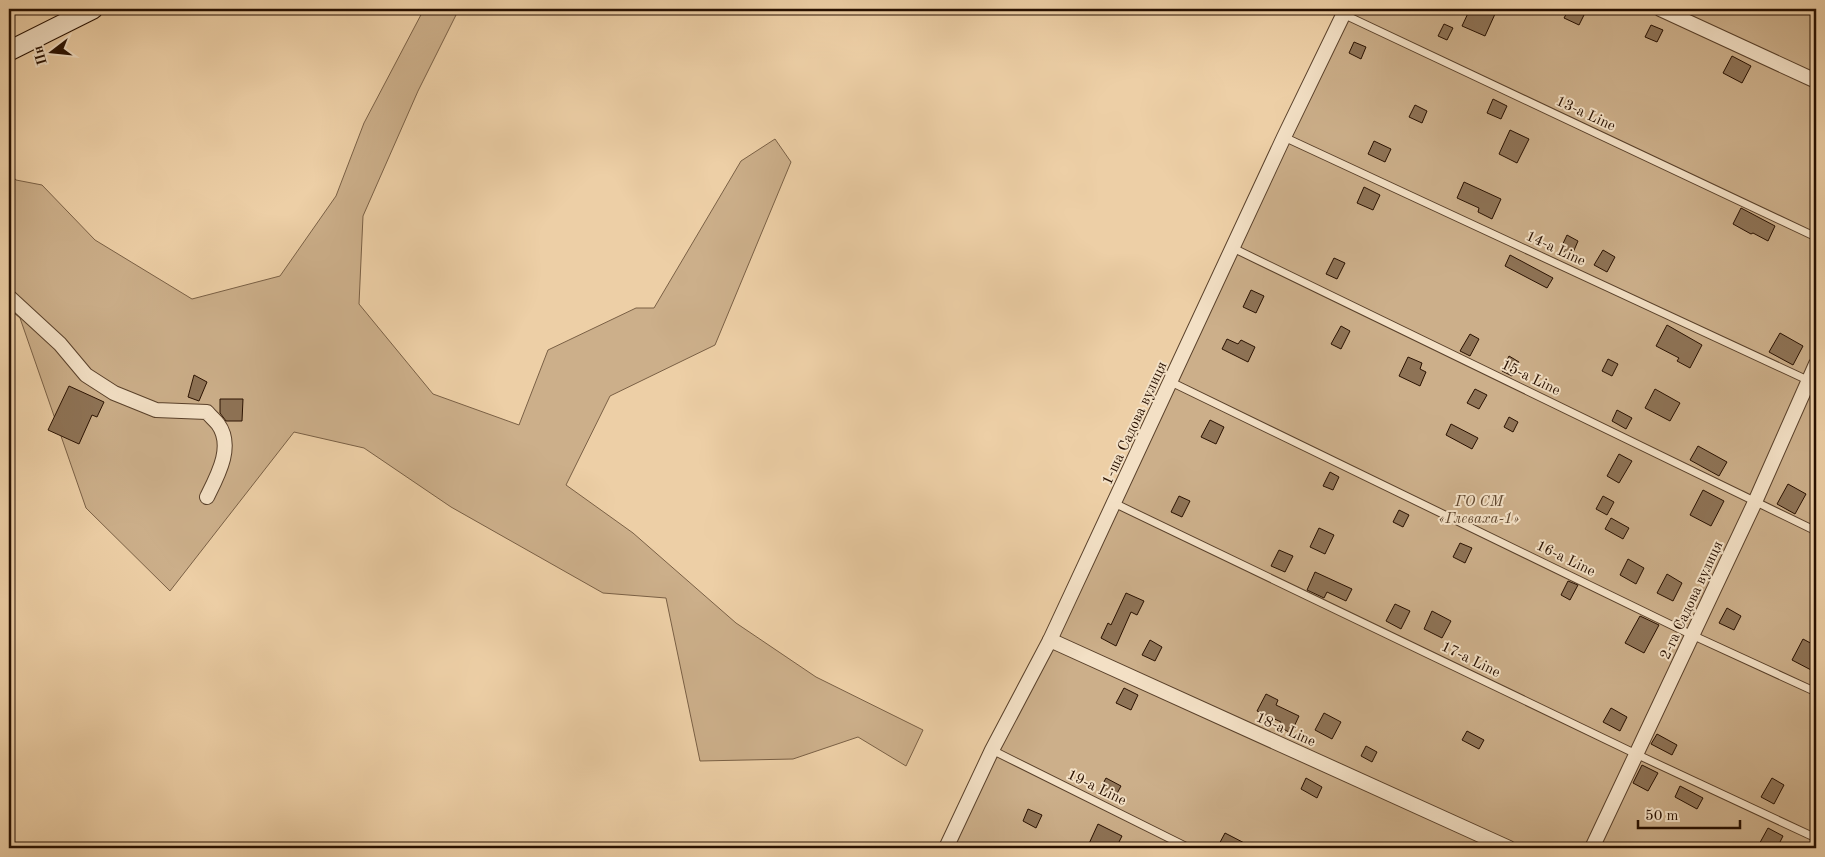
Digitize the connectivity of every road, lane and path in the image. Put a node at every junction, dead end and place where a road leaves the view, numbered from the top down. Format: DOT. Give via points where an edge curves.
graph roads {
  1 [pos="94,9"];
  2 [pos="1660,9"];
  3 [pos="1344,11"];
  4 [pos="9,52"];
  5 [pos="1816,80"];
  6 [pos="1284,137"];
  7 [pos="1816,237"];
  8 [pos="1233,248"];
  9 [pos="9,298"];
  10 [pos="1816,364"];
  11 [pos="1171,382"];
  12 [pos="1812,382"];
  13 [pos="207,497"];
  14 [pos="1755,502"];
  15 [pos="1114,503"];
  16 [pos="1816,531"];
  17 [pos="1692,635"];
  18 [pos="1050,640"];
  19 [pos="1816,692"];
  20 [pos="992,750"];
  21 [pos="1636,754"];
  22 [pos="1816,838"];
  23 [pos="946,848"];
  24 [pos="1189,848"];
  25 [pos="1509,848"];
  26 [pos="1592,848"];
  1 -- 4 [label="street"];
  2 -- 5 [label="street"];
  3 -- 6 [label="street, 1-ша Садова вулиця"];
  3 -- 7 [label="lane, 13-a Line"];
  6 -- 8 [label="street, 1-ша Садова вулиця"];
  6 -- 12 [label="lane, 14-a Line"];
  8 -- 11 [label="street, 1-ша Садова вулиця"];
  8 -- 14 [label="lane, 15-a Line"];
  9 -- 13 [label="street" via="60,344 86,375 114,393 156,410 207,412 219,425 226,447 218,476"];
  10 -- 12 [label="street, 2-га Садова вулиця"];
  11 -- 15 [label="street, 1-ша Садова вулиця"];
  11 -- 17 [label="lane, 16-a Line"];
  12 -- 14 [label="street, 2-га Садова вулиця"];
  14 -- 16 [label="lane, 15-a Line"];
  14 -- 17 [label="street, 2-га Садова вулиця"];
  15 -- 18 [label="street, 1-ша Садова вулиця"];
  15 -- 21 [label="lane, 17-a Line"];
  17 -- 19 [label="lane, 16-a Line"];
  17 -- 21 [label="street, 2-га Садова вулиця"];
  18 -- 20 [label="street, 1-ша Садова вулиця"];
  18 -- 25 [label="street, 18-a Line"];
  20 -- 23 [label="street, 1-ша Садова вулиця"];
  20 -- 24 [label="lane, 19-a Line"];
  21 -- 22 [label="lane, 17-a Line"];
  21 -- 26 [label="street, 2-га Садова вулиця"];
}
